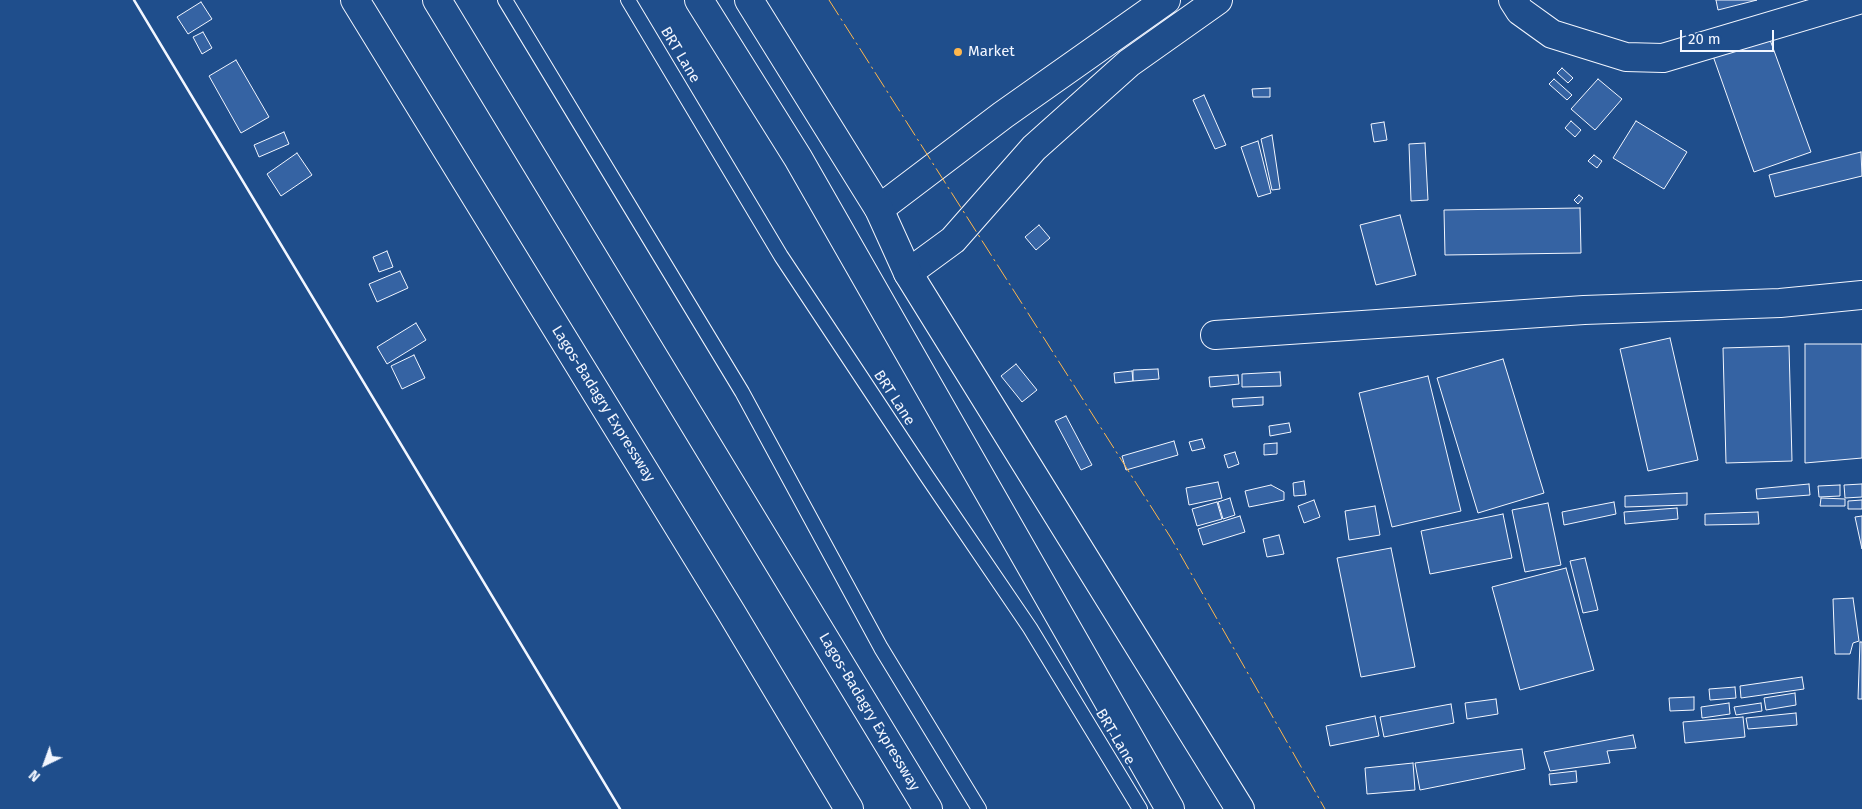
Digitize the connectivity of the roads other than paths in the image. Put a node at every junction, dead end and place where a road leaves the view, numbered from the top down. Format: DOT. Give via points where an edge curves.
graph roads {
  1 [pos="355,0"];
  2 [pos="438,0"];
  3 [pos="505,0"];
  4 [pos="628,0"];
  5 [pos="699,0"];
  6 [pos="749,0"];
  7 [pos="1166,0"];
  8 [pos="1513,0"];
  9 [pos="1858,0"];
  10 [pos="1207,3"];
  11 [pos="879,209"];
  12 [pos="908,272"];
  13 [pos="1862,295"];
  14 [pos="1215,336"];
  15 [pos="849,809"];
  16 [pos="928,809"];
  17 [pos="979,809"];
  18 [pos="1140,809"];
  19 [pos="1170,809"];
  20 [pos="1240,809"];
  1 -- 15 [label="main road, Lagos-Badagry Expressway"];
  2 -- 16 [label="main road, Lagos-Badagry Expressway"];
  3 -- 17 [label="lane" via="742,392 881,648"];
  4 -- 18 [label="lane, BRT Lane" via="781,256 1030,628"];
  5 -- 19 [label="main road" via="798,158"];
  6 -- 11 [label="main road"];
  7 -- 11 [label="main road" via="1003,115"];
  8 -- 9 [label="main road" via="1520,11 1552,34 1626,57 1663,58"];
  10 -- 12 [label="main road" via="1129,63 1034,148 953,240"];
  11 -- 12 [label="main road"];
  12 -- 20 [label="main road"];
  13 -- 14 [label="main road" via="1780,303 1584,310"];
}
